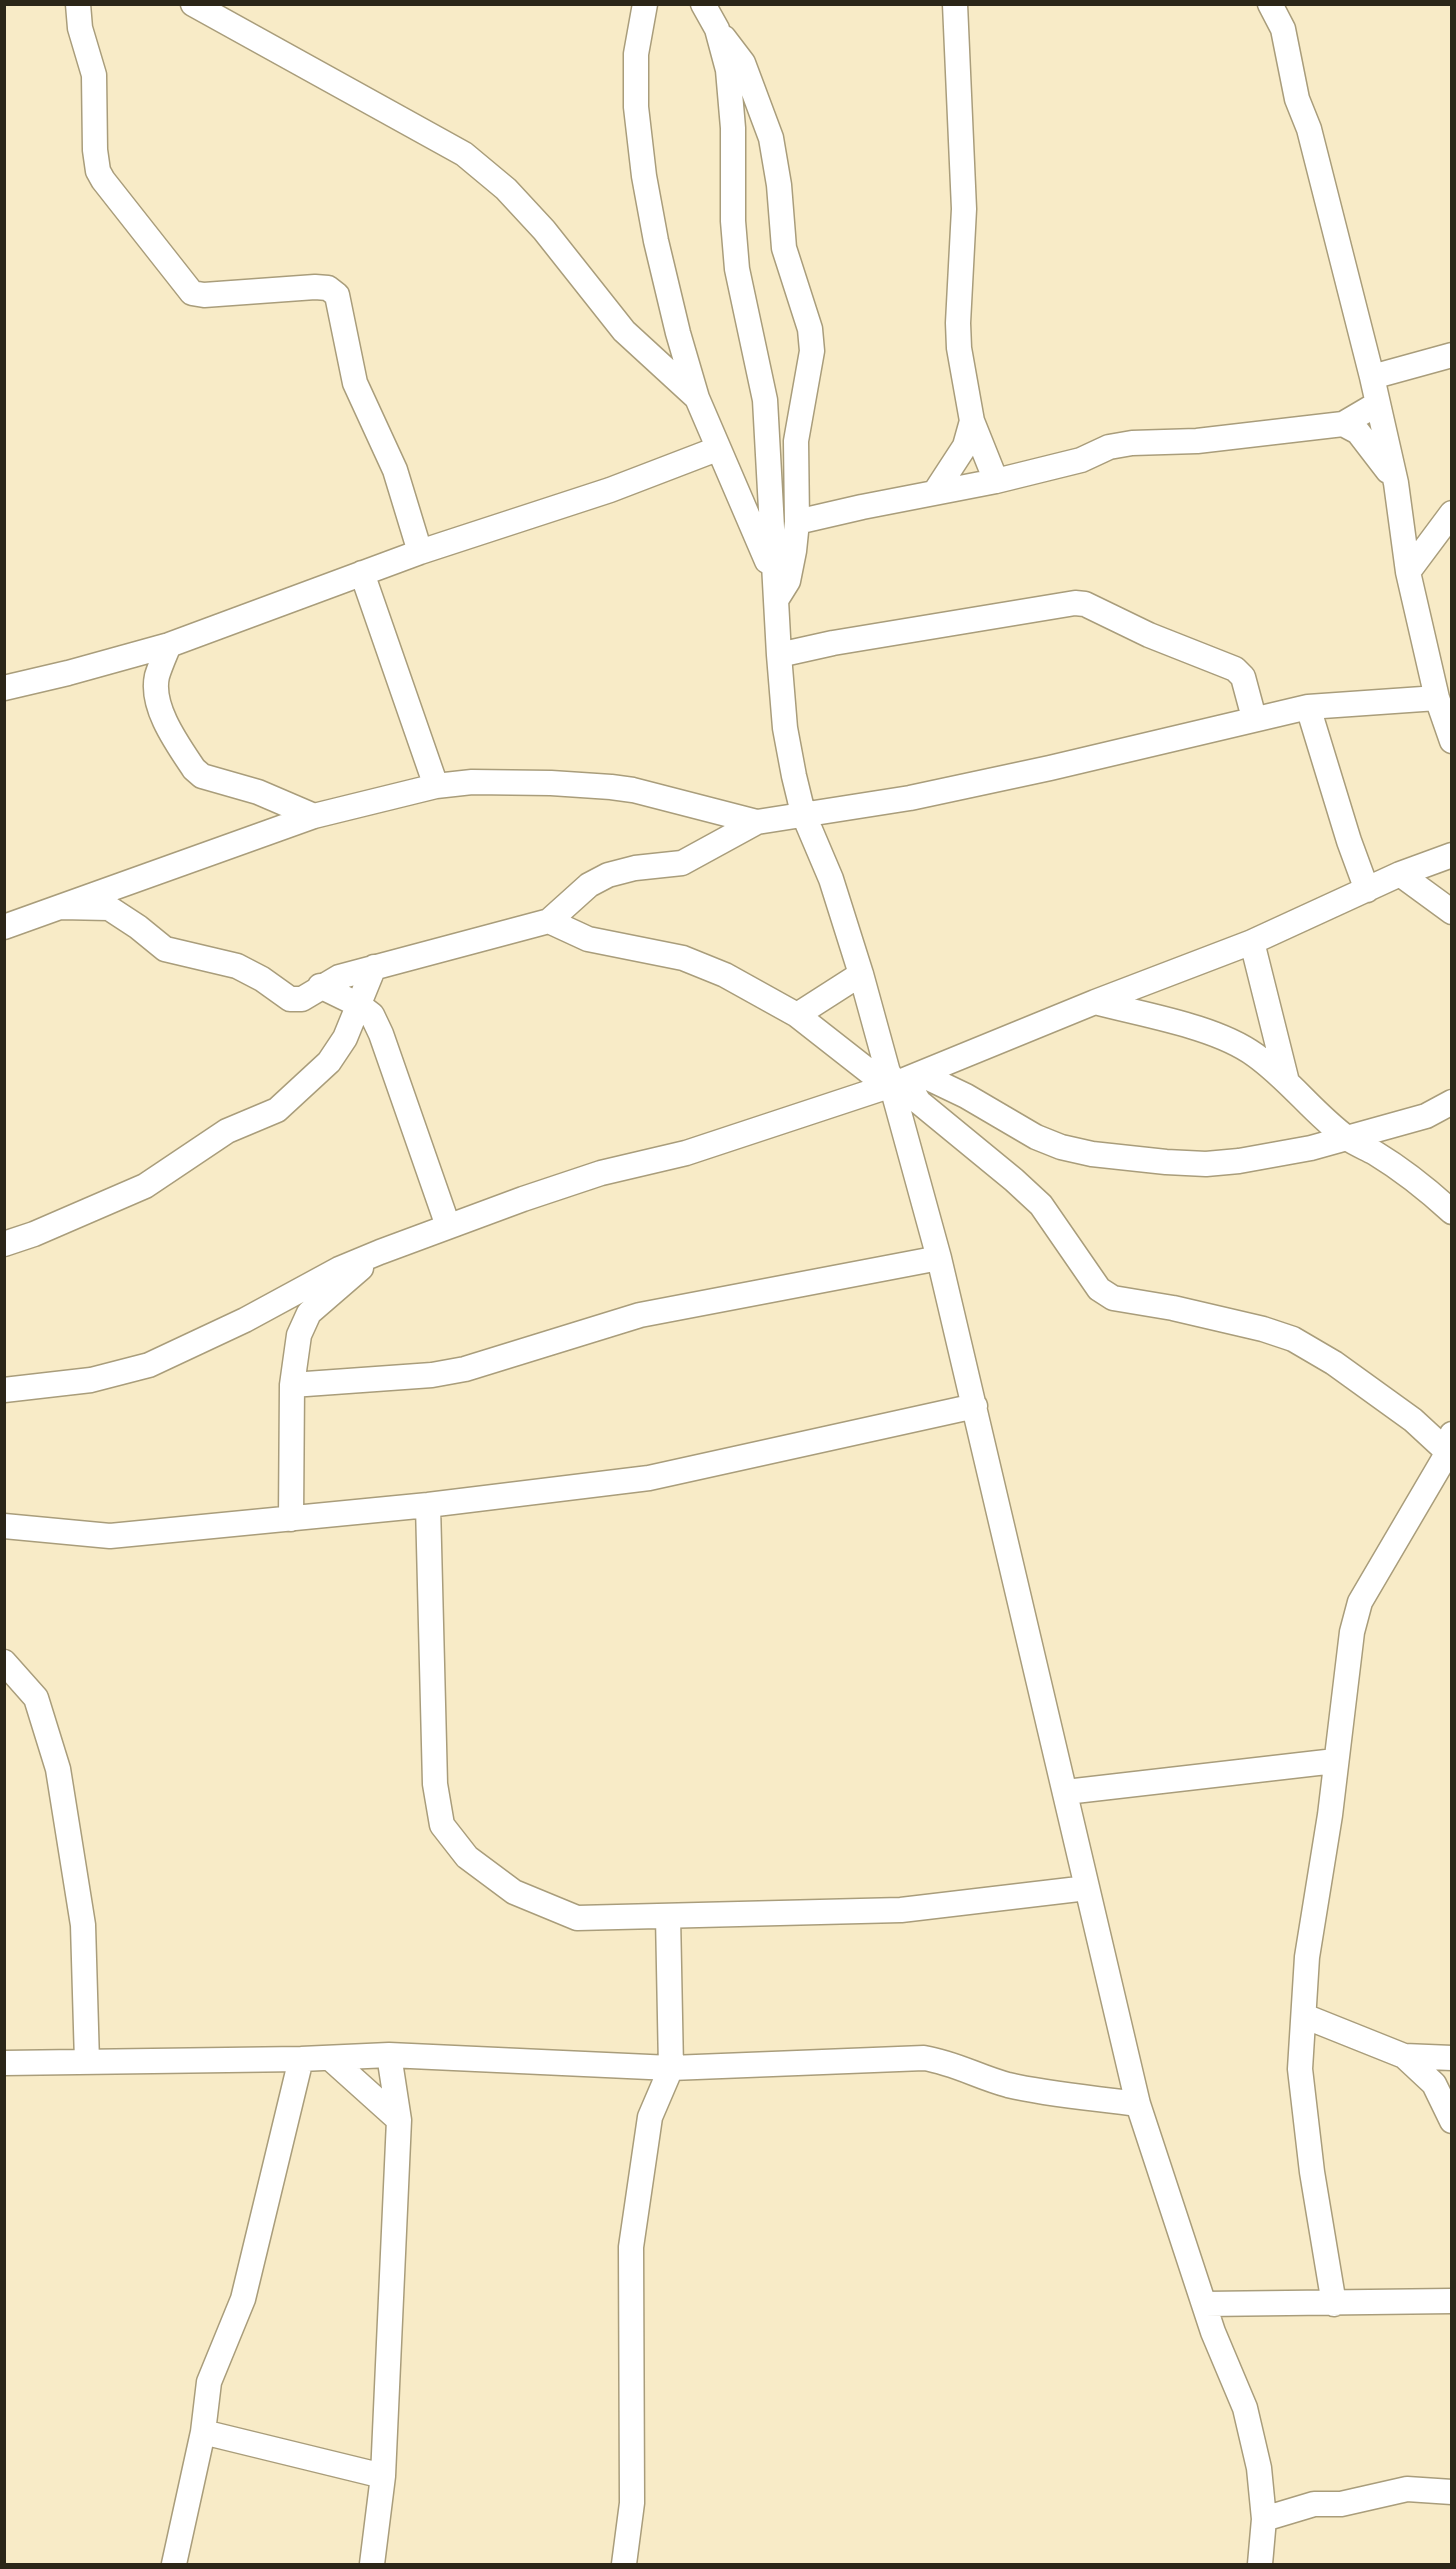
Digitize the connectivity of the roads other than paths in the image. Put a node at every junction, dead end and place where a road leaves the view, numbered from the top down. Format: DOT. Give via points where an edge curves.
graph roads {
  1 [pos="78,4"];
  2 [pos="193,4"];
  3 [pos="645,4"];
  4 [pos="703,4"];
  5 [pos="955,4"];
  6 [pos="1270,4"];
  7 [pos="1285,4"];
  8 [pos="717,28"];
  9 [pos="1283,29"];
  10 [pos="1452,355"];
  11 [pos="1372,377"];
  12 [pos="697,398"];
  13 [pos="1377,404"];
  14 [pos="972,421"];
  15 [pos="1343,424"];
  16 [pos="717,448"];
  17 [pos="996,481"];
  18 [pos="1396,483"];
  19 [pos="935,492"];
  20 [pos="1452,513"];
  21 [pos="797,522"];
  22 [pos="420,552"];
  23 [pos="1408,572"];
  24 [pos="362,573"];
  25 [pos="774,577"];
  26 [pos="775,601"];
  27 [pos="169,645"];
  28 [pos="779,655"];
  29 [pos="6,682"];
  30 [pos="1437,698"];
  31 [pos="1308,707"];
  32 [pos="1254,718"];
  33 [pos="1452,741"];
  34 [pos="436,786"];
  35 [pos="803,813"];
  36 [pos="314,816"];
  37 [pos="757,822"];
  38 [pos="1452,855"];
  39 [pos="1400,874"];
  40 [pos="1367,890"];
  41 [pos="61,907"];
  42 [pos="1452,912"];
  43 [pos="549,921"];
  44 [pos="4,927"];
  45 [pos="1252,942"];
  46 [pos="374,967"];
  47 [pos="861,974"];
  48 [pos="320,986"];
  49 [pos="1095,1002"];
  50 [pos="359,1005"];
  51 [pos="797,1015"];
  52 [pos="902,1078"];
  53 [pos="1286,1078"];
  54 [pos="1452,1102"];
  55 [pos="1349,1139"];
  56 [pos="1452,1212"];
  57 [pos="448,1226"];
  58 [pos="4,1244"];
  59 [pos="380,1252"];
  60 [pos="939,1258"];
  61 [pos="292,1385"];
  62 [pos="4,1390"];
  63 [pos="975,1406"];
  64 [pos="1450,1448"];
  65 [pos="428,1505"];
  66 [pos="291,1519"];
  67 [pos="4,1526"];
  68 [pos="4,1662"];
  69 [pos="1335,1761"];
  70 [pos="1066,1792"];
  71 [pos="1087,1888"];
  72 [pos="668,1916"];
  73 [pos="1304,2016"];
  74 [pos="390,2055"];
  75 [pos="1404,2056"];
  76 [pos="330,2058"];
  77 [pos="1452,2058"];
  78 [pos="301,2059"];
  79 [pos="87,2062"];
  80 [pos="4,2063"];
  81 [pos="671,2068"];
  82 [pos="1138,2104"];
  83 [pos="399,2120"];
  84 [pos="1452,2121"];
  85 [pos="1452,2301"];
  86 [pos="1205,2304"];
  87 [pos="1334,2304"];
  88 [pos="203,2432"];
  89 [pos="383,2476"];
  90 [pos="1452,2492"];
  91 [pos="1264,2519"];
  92 [pos="174,2565"];
  93 [pos="372,2565"];
  94 [pos="624,2565"];
  95 [pos="1260,2565"];
  1 -- 22 [label="street" via="80,28 94,75 95,150 103,180 192,293 315,287 328,288 336,295 355,383 395,470"];
  2 -- 12 [label="street" via="464,154 506,189 544,230 624,331"];
  3 -- 12 [label="street" via="636,54 636,107 644,176 656,241"];
  4 -- 8 [label="street"];
  5 -- 14 [label="street" via="964,209 958,340"];
  6 -- 9 [label="street"];
  7 -- 9 [label="street"];
  8 -- 21 [label="street" via="743,63 771,138 784,248 810,329 812,351 796,441"];
  8 -- 25 [label="street" via="728,70 733,128 737,269 765,400"];
  9 -- 11 [label="street" via="1297,99 1312,140"];
  10 -- 11 [label="street"];
  11 -- 13 [label="street"];
  12 -- 16 [label="street"];
  13 -- 15 [label="street"];
  13 -- 18 [label="street"];
  14 -- 17 [label="street"];
  14 -- 19 [label="street" via="965,446"];
  15 -- 17 [label="street" via="1197,441 1120,445 1098,450 1081,460"];
  15 -- 18 [label="street" via="1359,432"];
  16 -- 22 [label="street" via="610,490"];
  16 -- 25 [label="street"];
  17 -- 19 [label="street"];
  18 -- 23 [label="street"];
  19 -- 21 [label="street"];
  20 -- 23 [label="street"];
  21 -- 26 [label="street" via="788,581"];
  22 -- 24 [label="street"];
  23 -- 30 [label="street"];
  24 -- 27 [label="street"];
  24 -- 34 [label="street"];
  25 -- 26 [label="street"];
  26 -- 28 [label="street"];
  27 -- 29 [label="street"];
  27 -- 36 [label="street" via="157,677 157,697 194,769 202,776 258,792"];
  28 -- 32 [label="street" via="1085,604 1235,669 1243,677"];
  28 -- 35 [label="street" via="785,728"];
  30 -- 31 [label="street"];
  30 -- 33 [label="street"];
  31 -- 32 [label="street"];
  31 -- 40 [label="street"];
  32 -- 35 [label="street" via="910,798"];
  34 -- 36 [label="street"];
  34 -- 37 [label="street" via="472,782 611,787"];
  35 -- 37 [label="street"];
  35 -- 47 [label="street" via="831,879"];
  36 -- 41 [label="street"];
  37 -- 43 [label="street" via="682,863 608,875 589,885"];
  38 -- 39 [label="street"];
  39 -- 40 [label="street"];
  39 -- 42 [label="street"];
  40 -- 45 [label="street"];
  41 -- 44 [label="street"];
  41 -- 48 [label="street" via="109,908 165,949 237,966 290,999 302,999"];
  43 -- 46 [label="street"];
  43 -- 51 [label="street" via="588,939 683,958 725,975"];
  45 -- 49 [label="street"];
  45 -- 53 [label="street"];
  46 -- 48 [label="street"];
  46 -- 50 [label="street"];
  47 -- 51 [label="street"];
  47 -- 52 [label="street"];
  48 -- 50 [label="street"];
  49 -- 52 [label="street"];
  49 -- 53 [label="street" via="1231,1041"];
  50 -- 57 [label="street" via="372,1015 381,1034"];
  50 -- 58 [label="street" via="329,1062 277,1110 227,1131 145,1185"];
  51 -- 52 [label="street" via="862,1068"];
  52 -- 55 [label="street" via="975,1101 1036,1137 1092,1154 1206,1164 1259,1158"];
  52 -- 57 [label="street" via="686,1154 601,1173"];
  52 -- 60 [label="street"];
  52 -- 64 [label="street" via="919,1102 1041,1205 1099,1289 1113,1298 1173,1308 1293,1339 1334,1363"];
  53 -- 55 [label="street"];
  54 -- 55 [label="street" via="1426,1116"];
  55 -- 56 [label="street" via="1426,1188"];
  57 -- 59 [label="street"];
  59 -- 61 [label="street" via="309,1313 299,1335"];
  59 -- 62 [label="street" via="149,1365 92,1380"];
  60 -- 61 [label="street" via="640,1315 465,1369"];
  60 -- 63 [label="street"];
  61 -- 66 [label="street"];
  63 -- 65 [label="street" via="649,1478"];
  63 -- 70 [label="street"];
  64 -- 69 [label="street" via="1360,1602 1352,1632"];
  65 -- 66 [label="street"];
  65 -- 72 [label="street" via="435,1784 442,1826 467,1857 514,1892 577,1918"];
  66 -- 67 [label="street" via="110,1536"];
  68 -- 79 [label="street" via="36,1698 58,1769 83,1925"];
  69 -- 70 [label="street"];
  69 -- 73 [label="street" via="1307,1957"];
  70 -- 71 [label="street"];
  71 -- 72 [label="street" via="900,1910"];
  71 -- 82 [label="street"];
  72 -- 81 [label="street"];
  73 -- 75 [label="street"];
  73 -- 87 [label="street" via="1300,2068 1305,2119"];
  74 -- 76 [label="street"];
  74 -- 81 [label="street"];
  74 -- 83 [label="street"];
  75 -- 77 [label="street"];
  75 -- 84 [label="street" via="1434,2085"];
  76 -- 78 [label="street"];
  76 -- 83 [label="street"];
  78 -- 79 [label="street"];
  78 -- 88 [label="street" via="243,2299 209,2382"];
  79 -- 80 [label="street"];
  81 -- 82 [label="street" via="924,2058 949,2062 984,2079"];
  81 -- 94 [label="street" via="650,2117 631,2247 632,2503"];
  82 -- 86 [label="street"];
  83 -- 89 [label="street"];
  85 -- 87 [label="street"];
  86 -- 87 [label="street"];
  86 -- 91 [label="street" via="1245,2408 1259,2468"];
  88 -- 89 [label="street"];
  88 -- 92 [label="street"];
  89 -- 93 [label="street"];
  90 -- 91 [label="street" via="1407,2489 1341,2504 1314,2504"];
  91 -- 95 [label="street"];
}
